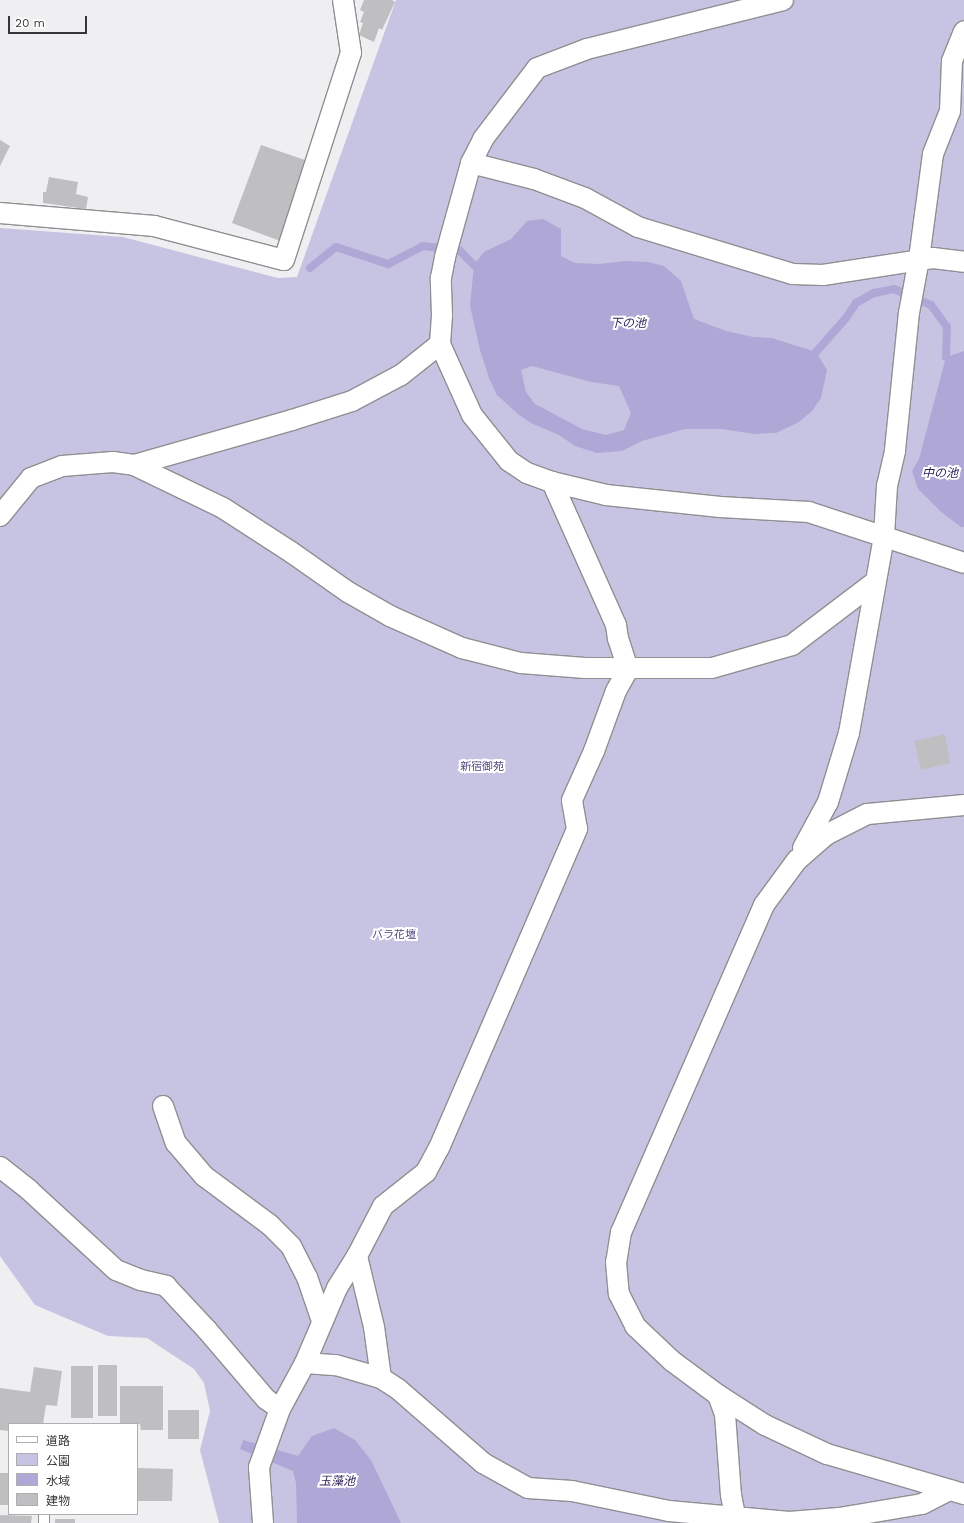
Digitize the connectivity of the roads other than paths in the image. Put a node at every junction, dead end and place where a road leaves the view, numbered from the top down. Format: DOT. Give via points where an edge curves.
graph roads {
  1 [pos="343,0"];
  2 [pos="783,0"];
  3 [pos="964,31"];
  4 [pos="957,110"];
  5 [pos="471,163"];
  6 [pos="0,213"];
  7 [pos="919,259"];
  8 [pos="964,262"];
  9 [pos="440,344"];
  10 [pos="134,465"];
  11 [pos="552,482"];
  12 [pos="0,516"];
  13 [pos="884,536"];
  14 [pos="964,563"];
  15 [pos="875,582"];
  16 [pos="628,668"];
  17 [pos="964,805"];
  18 [pos="797,860"];
  19 [pos="163,1106"];
  20 [pos="0,1168"];
  21 [pos="357,1256"];
  22 [pos="322,1321"];
  23 [pos="305,1363"];
  24 [pos="381,1378"];
  25 [pos="718,1395"];
  26 [pos="280,1409"];
  27 [pos="957,1492"];
  28 [pos="735,1515"];
  29 [pos="263,1523"];
  1 -- 6 [label="street" via="351,53 284,260 154,226"];
  2 -- 5 [label="street" via="587,49 537,68 483,139"];
  3 -- 4 [label="street" via="952,61"];
  4 -- 7 [label="street" via="933,154"];
  5 -- 7 [label="street" via="534,179 585,198 638,227 793,274 823,275"];
  5 -- 9 [label="street" via="446,250 442,278"];
  7 -- 8 [label="street"];
  7 -- 13 [label="street" via="909,313 895,450 887,486"];
  9 -- 10 [label="street" via="401,375 352,401"];
  9 -- 11 [label="street" via="472,415 509,461 527,473"];
  10 -- 12 [label="street" via="113,462 62,466 31,478"];
  10 -- 16 [label="street" via="223,508 348,592 390,616 462,648 521,663 585,668"];
  11 -- 13 [label="street" via="606,495 720,507 809,512"];
  11 -- 16 [label="street" via="616,625"];
  13 -- 14 [label="street"];
  13 -- 15 [label="street"];
  15 -- 16 [label="street" via="792,645 712,668"];
  15 -- 18 [label="street" via="849,733 828,802"];
  16 -- 21 [label="street" via="616,691 594,751 572,800 577,829 438,1148 426,1172 383,1206"];
  17 -- 18 [label="street" via="867,814 826,834"];
  18 -- 25 [label="street" via="764,905 620,1232 616,1262 619,1294 636,1326 672,1361"];
  19 -- 22 [label="street" via="176,1143 204,1176 270,1225 291,1246 307,1277"];
  20 -- 26 [label="street" via="29,1190 116,1270 140,1280 166,1286 266,1399"];
  21 -- 22 [label="street" via="337,1288"];
  21 -- 24 [label="street" via="374,1327"];
  22 -- 23 [label="street"];
  23 -- 24 [label="street" via="336,1365"];
  23 -- 26 [label="street"];
  24 -- 28 [label="street" via="398,1389 483,1463 528,1488 572,1491 669,1511"];
  25 -- 27 [label="street" via="765,1425 827,1454"];
  25 -- 28 [label="street" via="725,1414 731,1495"];
  26 -- 29 [label="street" via="259,1467"];
  27 -- 28 [label="street" via="922,1504 839,1518 789,1522"];
}
